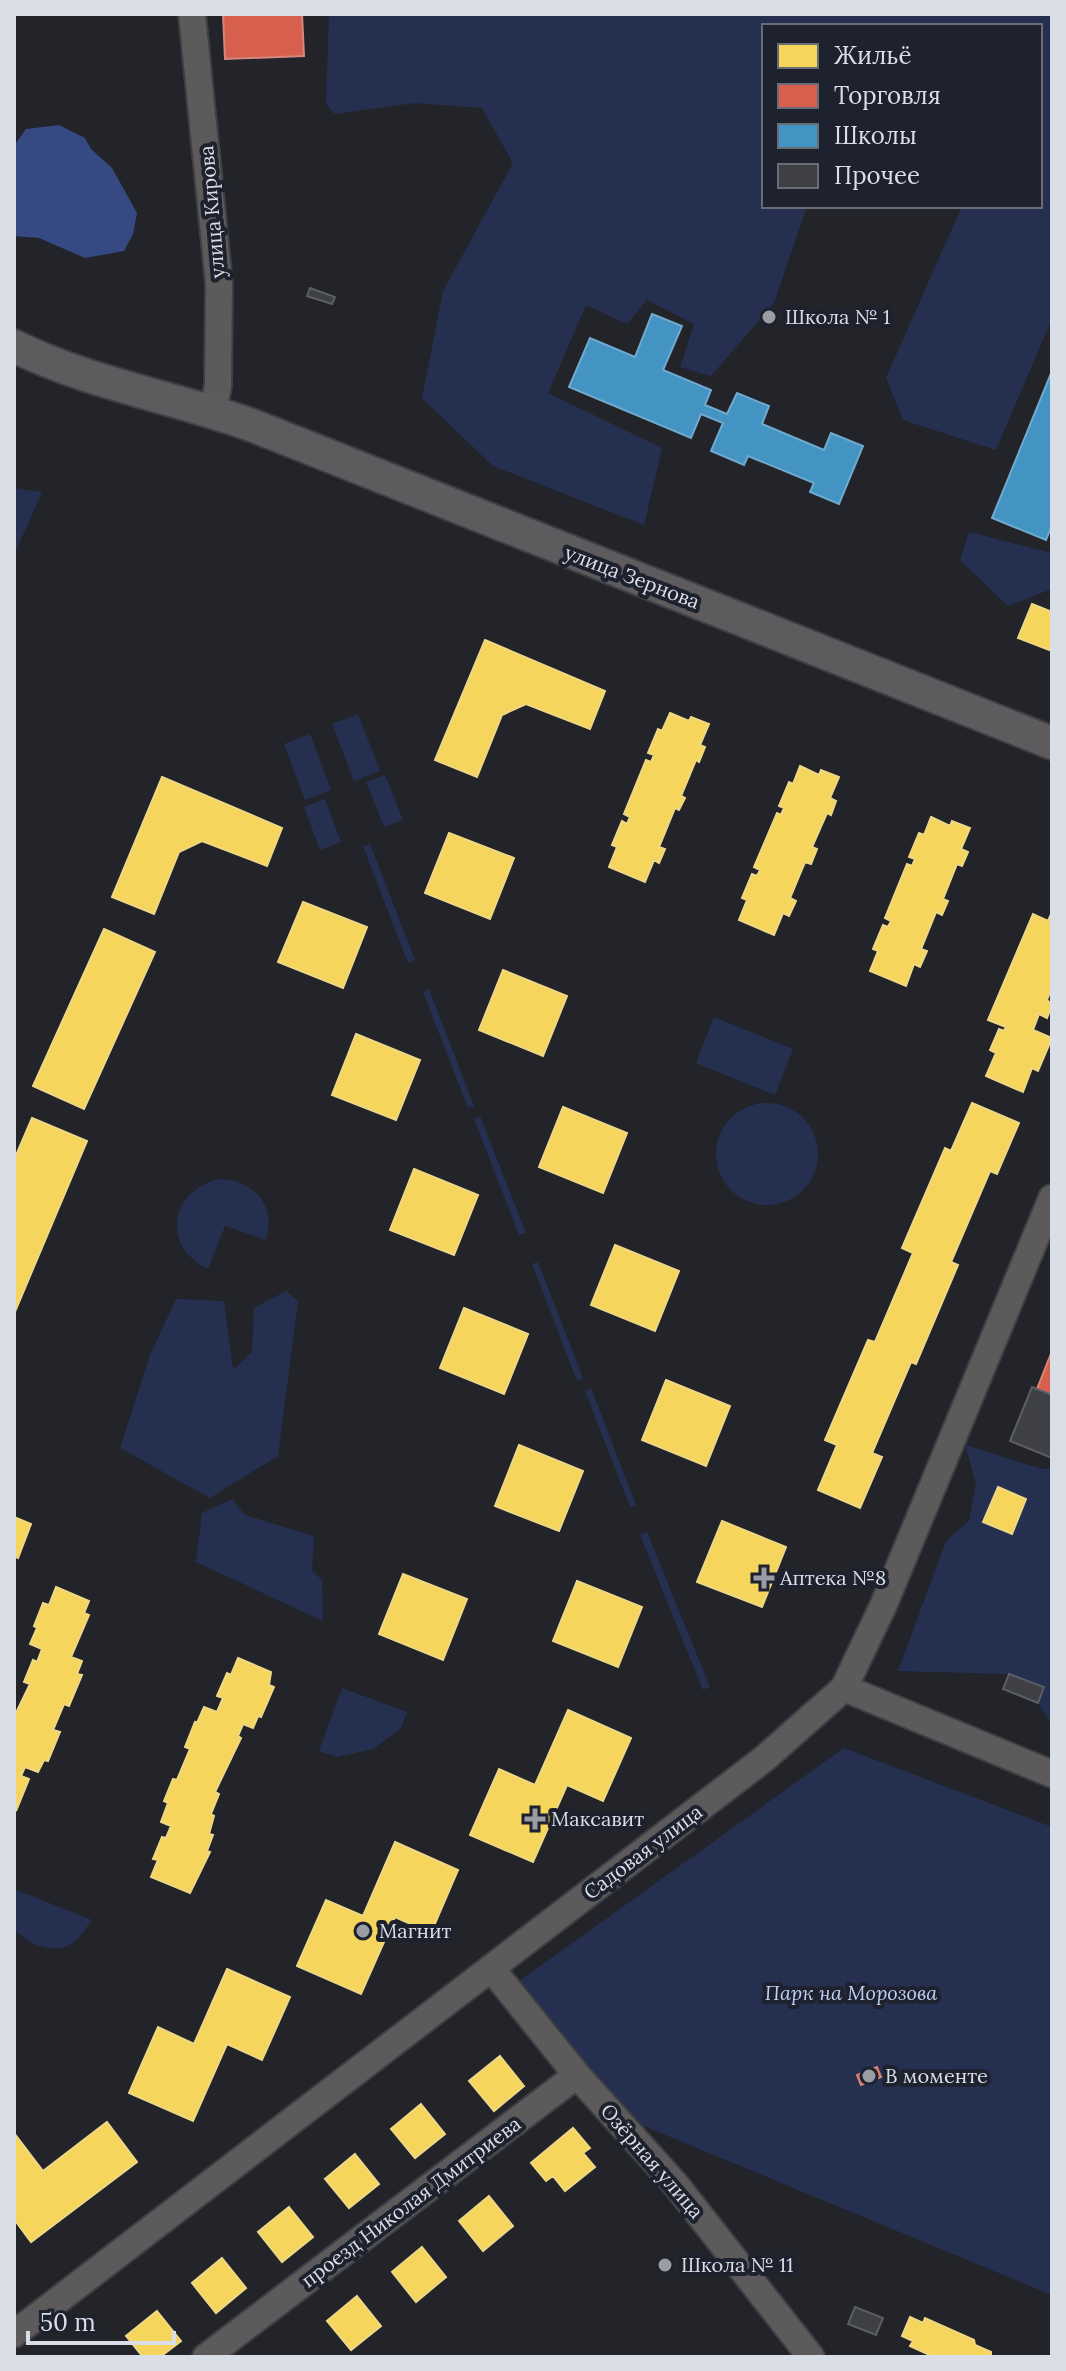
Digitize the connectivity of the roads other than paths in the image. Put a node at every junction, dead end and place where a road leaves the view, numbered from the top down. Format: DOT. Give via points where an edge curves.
graph roads {
  1 [pos="192,14"];
  2 [pos="14,346"];
  3 [pos="14,362"];
  4 [pos="53,365"];
  5 [pos="213,411"];
  6 [pos="1052,743"];
  7 [pos="1052,1198"];
  8 [pos="844,1688"];
  9 [pos="1052,1774"];
  10 [pos="491,1968"];
  11 [pos="577,2075"];
  12 [pos="14,2334"];
  13 [pos="206,2357"];
  14 [pos="811,2357"];
  1 -- 5 [label="street, улица Кирова" via="219,284"];
  2 -- 4 [label="main road"];
  3 -- 4 [label="main road"];
  4 -- 5 [label="main road, улица Зернова"];
  5 -- 6 [label="main road, улица Зернова"];
  7 -- 8 [label="street, Садовая улица"];
  8 -- 9 [label="street"];
  8 -- 10 [label="street, Садовая улица" via="765,1758"];
  10 -- 11 [label="street, Озёрная улица"];
  10 -- 12 [label="street, Садовая улица"];
  11 -- 13 [label="street, проезд Николая Дмитриева"];
  11 -- 14 [label="street, Озёрная улица" via="676,2185"];
}
